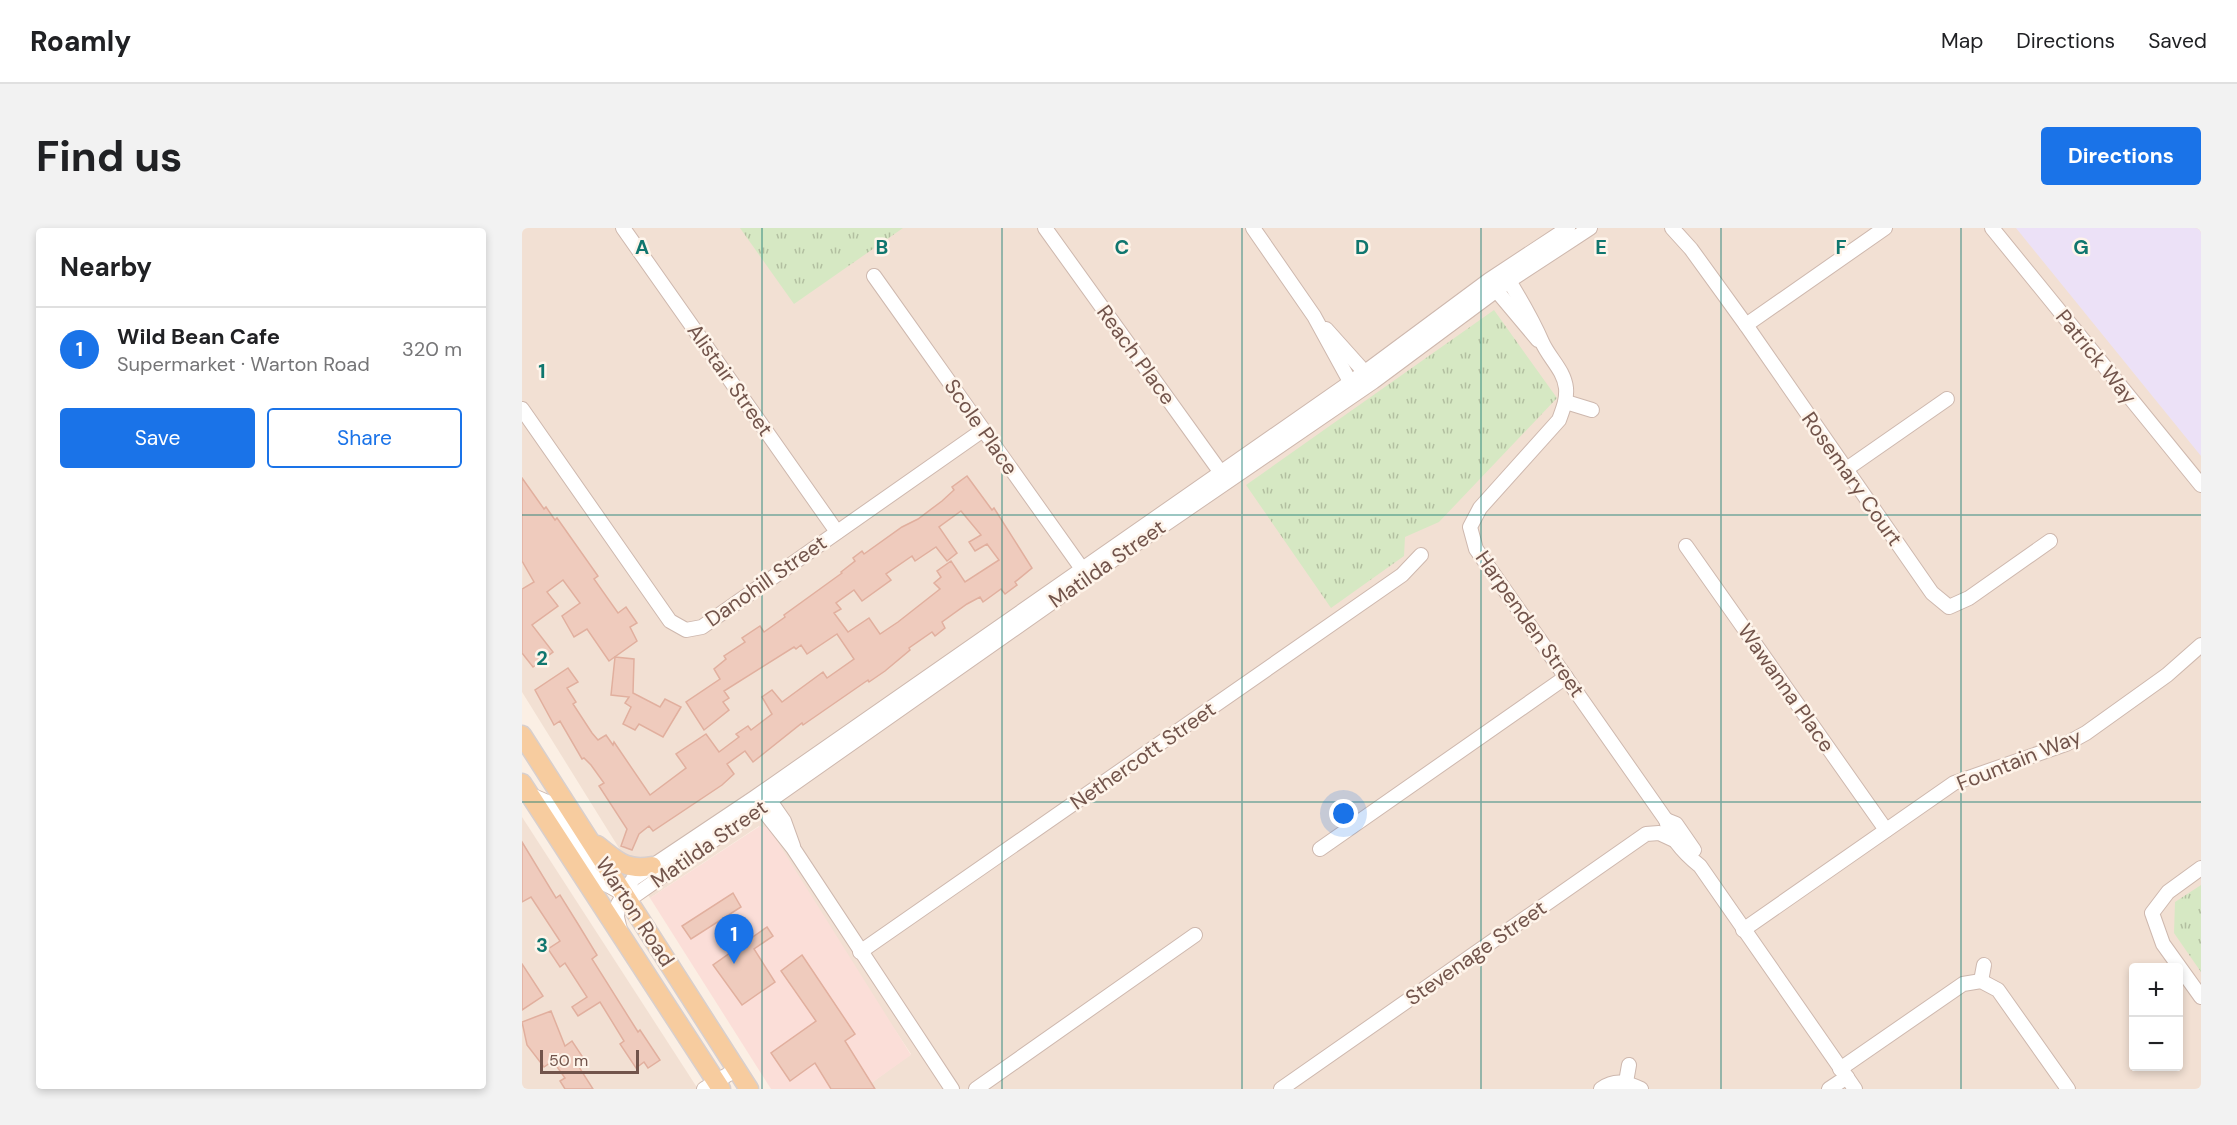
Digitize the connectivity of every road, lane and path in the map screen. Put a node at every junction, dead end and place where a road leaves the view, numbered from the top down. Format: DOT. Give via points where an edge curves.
graph roads {
  1 [pos="623,228"];
  2 [pos="1045,228"];
  3 [pos="1253,228"];
  4 [pos="1568,228"];
  5 [pos="1590,228"];
  6 [pos="1672,228"];
  7 [pos="1680,228"];
  8 [pos="1885,228"];
  9 [pos="1992,228"];
  10 [pos="1691,249"];
  11 [pos="874,276"];
  12 [pos="1506,276"];
  13 [pos="1492,286"];
  14 [pos="1314,316"];
  15 [pos="1746,326"];
  16 [pos="1542,343"];
  17 [pos="1369,377"];
  18 [pos="1353,388"];
  19 [pos="1947,399"];
  20 [pos="1566,402"];
  21 [pos="522,409"];
  22 [pos="1592,410"];
  23 [pos="983,430"];
  24 [pos="1845,470"];
  25 [pos="1223,476"];
  26 [pos="2201,485"];
  27 [pos="837,532"];
  28 [pos="2049,541"];
  29 [pos="1686,546"];
  30 [pos="1421,555"];
  31 [pos="1085,572"];
  32 [pos="2201,645"];
  33 [pos="1566,677"];
  34 [pos="522,735"];
  35 [pos="525,788"];
  36 [pos="762,800"];
  37 [pos="1666,820"];
  38 [pos="1886,830"];
  39 [pos="588,839"];
  40 [pos="1676,841"];
  41 [pos="1320,849"];
  42 [pos="652,866"];
  43 [pos="1700,866"];
  44 [pos="2201,868"];
  45 [pos="622,893"];
  46 [pos="1743,930"];
  47 [pos="1195,935"];
  48 [pos="624,942"];
  49 [pos="860,952"];
  50 [pos="1984,964"];
  51 [pos="1981,981"];
  52 [pos="2201,997"];
  53 [pos="720,1044"];
  54 [pos="700,1057"];
  55 [pos="1629,1065"];
  56 [pos="737,1070"];
  57 [pos="1847,1078"];
  58 [pos="1626,1082"];
  59 [pos="714,1087"];
  60 [pos="749,1089"];
  61 [pos="952,1089"];
  62 [pos="976,1089"];
  63 [pos="1281,1089"];
  64 [pos="1601,1089"];
  65 [pos="1641,1089"];
  66 [pos="1829,1089"];
  67 [pos="2068,1089"];
  1 -- 27 [label="street, Alistair Street"];
  2 -- 25 [label="street, Reach Place"];
  3 -- 14 [label="street"];
  4 -- 12 [label="street, Matilda Street"];
  5 -- 12 [label="street, Matilda Street"];
  6 -- 10 [label="street, Rosemary Court"];
  7 -- 10 [label="street, Rosemary Court"];
  8 -- 15 [label="street"];
  9 -- 26 [label="street, Patrick Way"];
  10 -- 15 [label="street, Rosemary Court"];
  11 -- 23 [label="street, Scole Place"];
  12 -- 13 [label="street, Matilda Street"];
  12 -- 16 [label="street"];
  13 -- 16 [label="street"];
  13 -- 17 [label="street, Matilda Street"];
  14 -- 17 [label="street"];
  14 -- 18 [label="street"];
  15 -- 24 [label="street, Rosemary Court"];
  16 -- 20 [label="street" via="1559,368 1566,386"];
  17 -- 18 [label="street, Matilda Street"];
  18 -- 25 [label="street, Matilda Street"];
  19 -- 24 [label="street"];
  20 -- 22 [label="street"];
  20 -- 33 [label="street, Harpenden Street" via="1559,420 1480,508 1470,527 1476,549"];
  21 -- 27 [label="street, Danohill Street" via="670,621 686,630 702,627"];
  23 -- 27 [label="street, Danohill Street"];
  23 -- 31 [label="street, Scole Place"];
  24 -- 28 [label="street, Rosemary Court" via="1932,593 1949,607 1969,598"];
  25 -- 31 [label="street, Matilda Street"];
  29 -- 38 [label="street, Wawanna Place"];
  30 -- 49 [label="street, Nethercott Street" via="1402,575"];
  31 -- 36 [label="street, Matilda Street"];
  32 -- 38 [label="street, Fountain Way" via="2167,675 2086,733 2066,744 1954,783"];
  33 -- 37 [label="street, Harpenden Street"];
  33 -- 41 [label="street"];
  34 -- 39 [label="main road, Warton Road"];
  35 -- 45 [label="street, Matilda Street" via="547,802 602,882"];
  35 -- 48 [label="main road, Warton Road"];
  36 -- 42 [label="street, Matilda Street"];
  36 -- 45 [label="street, Matilda Street" via="637,894"];
  36 -- 49 [label="street" via="784,821 793,848"];
  37 -- 40 [label="street, Harpenden Street"];
  37 -- 43 [label="street, Harpenden Street" via="1676,824"];
  38 -- 46 [label="street, Fountain Way"];
  39 -- 42 [label="main road" via="627,867"];
  39 -- 45 [label="main road, Warton Road"];
  40 -- 43 [label="street, Harpenden Street"];
  40 -- 63 [label="street, Stevenage Street" via="1659,833 1646,834"];
  42 -- 45 [label="street, Matilda Street" via="633,879"];
  43 -- 46 [label="street, Harpenden Street"];
  44 -- 52 [label="street" via="2146,912 2163,944"];
  45 -- 48 [label="street, Matilda Street" via="617,917"];
  45 -- 53 [label="main road, Warton Road"];
  46 -- 57 [label="street, Harpenden Street"];
  47 -- 62 [label="street"];
  48 -- 54 [label="main road, Warton Road"];
  49 -- 61 [label="street"];
  50 -- 51 [label="street"];
  51 -- 57 [label="street" via="1962,984"];
  51 -- 67 [label="street" via="1998,990"];
  53 -- 54 [label="main road"];
  53 -- 56 [label="main road, Warton Road"];
  54 -- 59 [label="main road, Warton Road"];
  55 -- 58 [label="street"];
  56 -- 59 [label="street"];
  56 -- 60 [label="main road, Warton Road"];
  57 -- 66 [label="street"];
  58 -- 64 [label="street" via="1609,1083"];
  58 -- 65 [label="street"];
}
